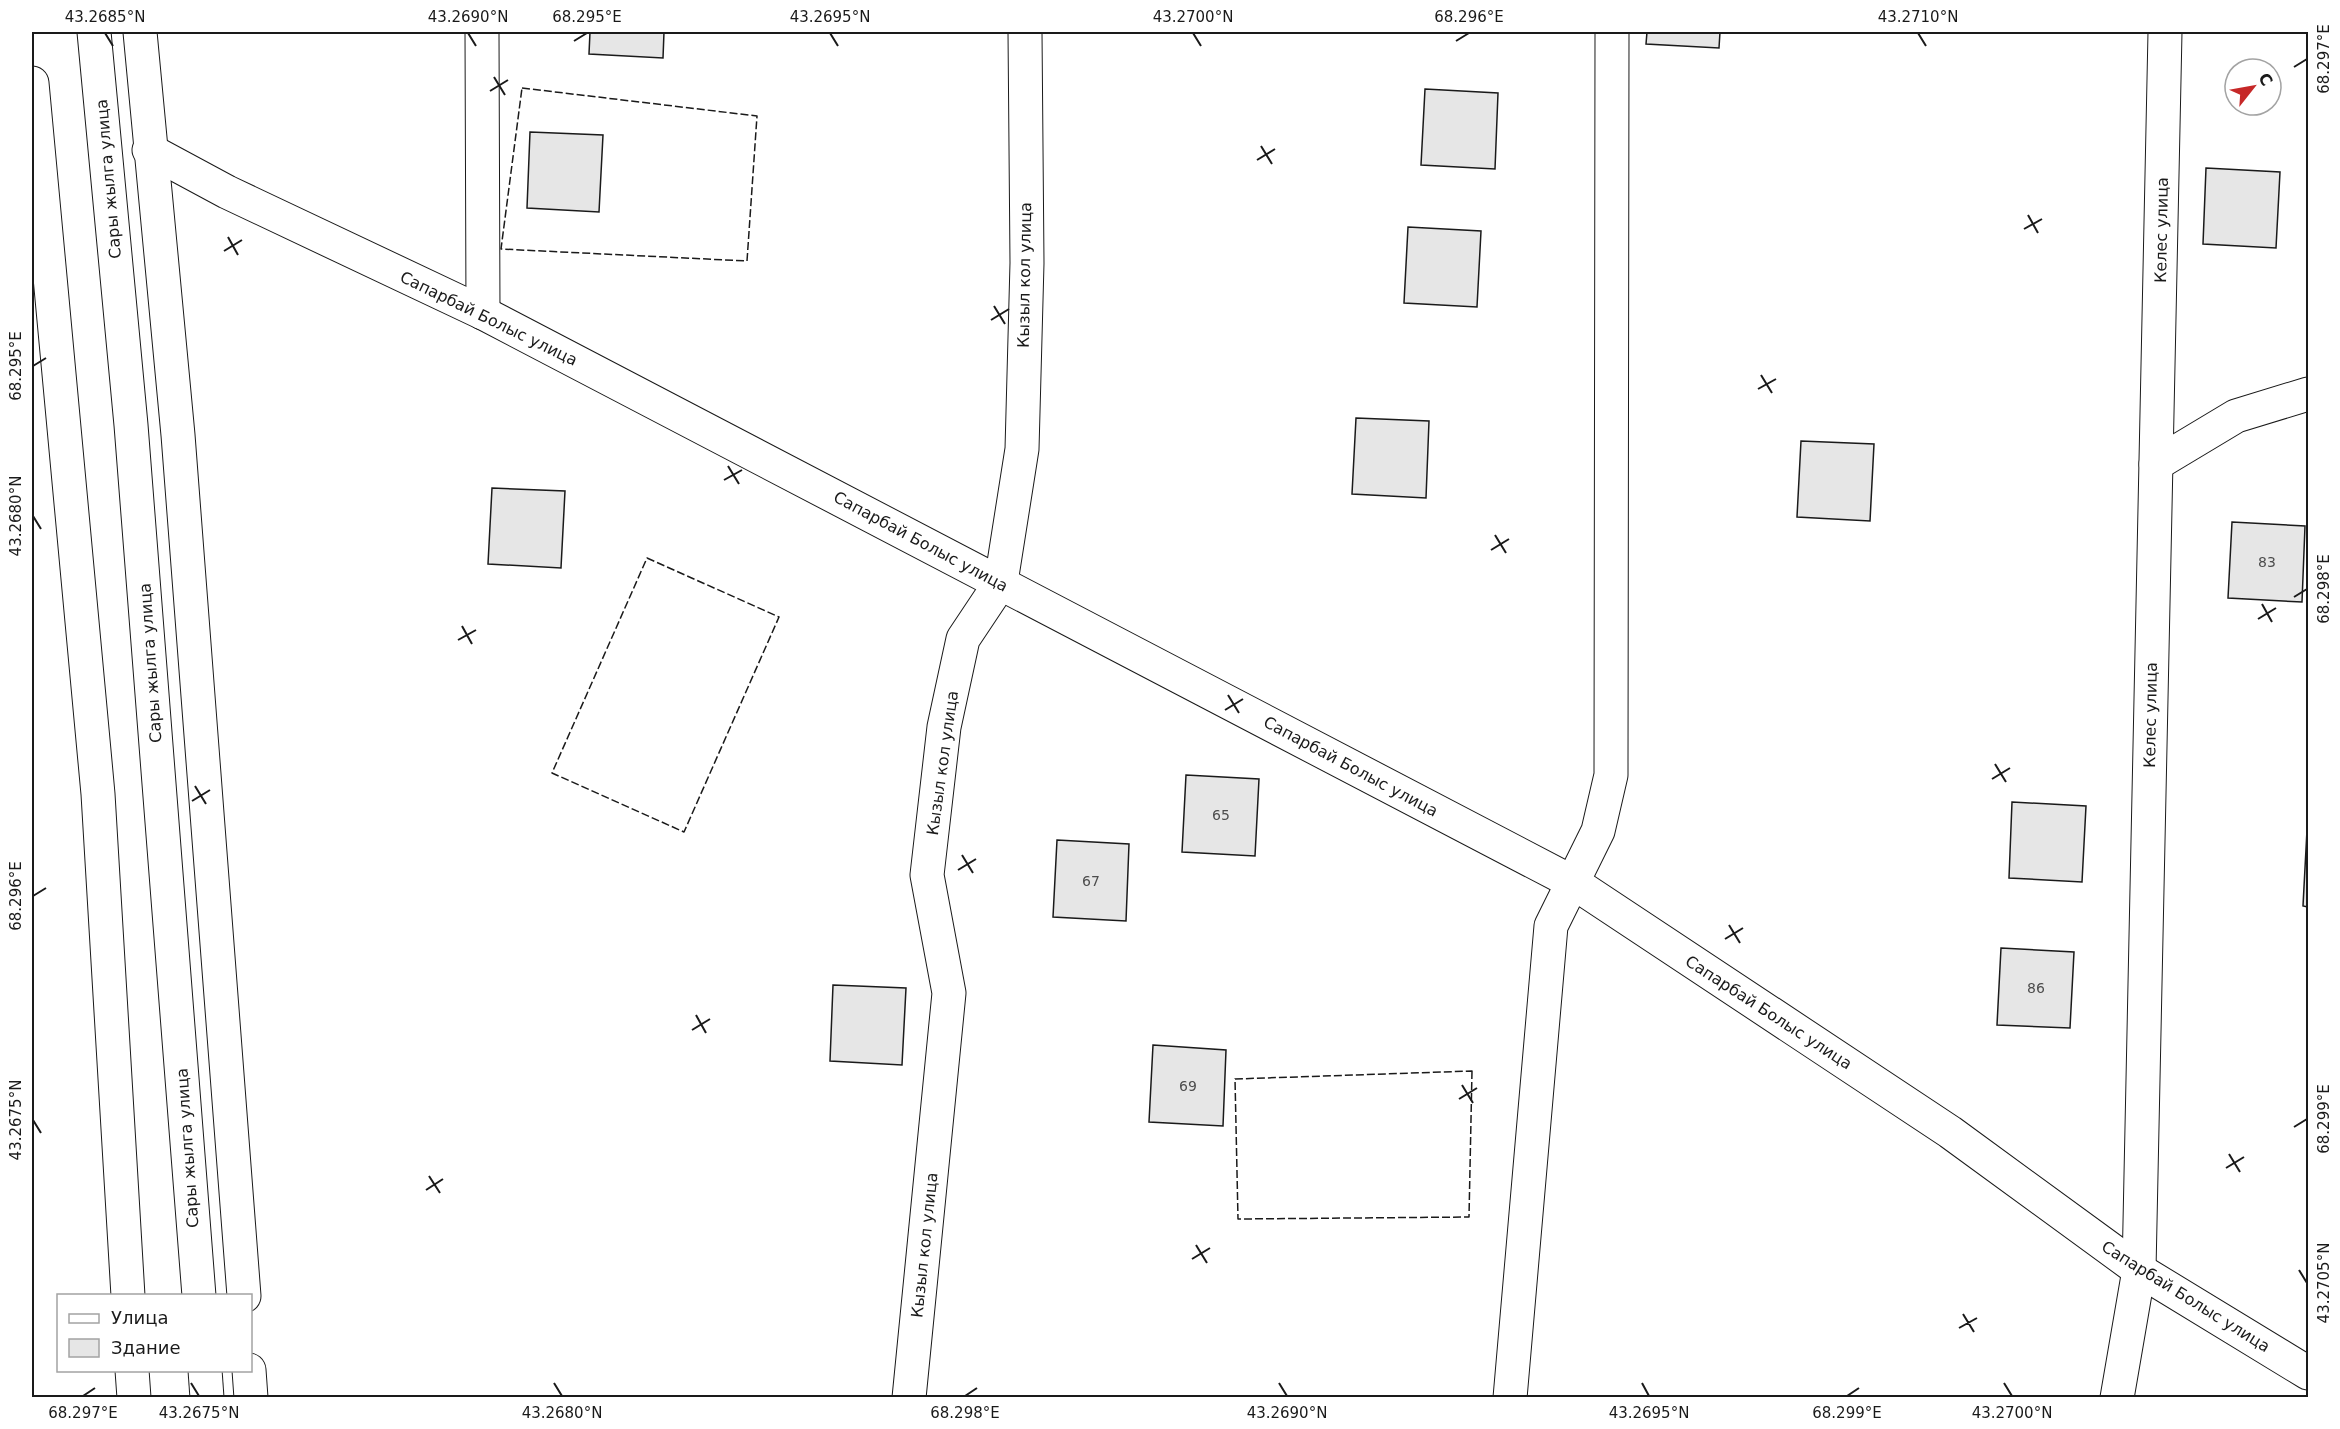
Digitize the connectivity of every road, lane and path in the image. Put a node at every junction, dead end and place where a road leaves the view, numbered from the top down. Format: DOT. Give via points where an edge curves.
graph roads {
  1 [pos="94,32"];
  2 [pos="140,32"];
  3 [pos="482,32"];
  4 [pos="1025,32"];
  5 [pos="1612,32"];
  6 [pos="2165,32"];
  7 [pos="32,83"];
  8 [pos="149,150"];
  9 [pos="483,313"];
  10 [pos="2308,394"];
  11 [pos="2156,464"];
  12 [pos="1001,582"];
  13 [pos="1574,883"];
  14 [pos="2139,1270"];
  15 [pos="128,1294"];
  16 [pos="199,1294"];
  17 [pos="244,1294"];
  18 [pos="132,1372"];
  19 [pos="205,1372"];
  20 [pos="249,1372"];
  21 [pos="2308,1373"];
  22 [pos="134,1398"];
  23 [pos="207,1398"];
  24 [pos="251,1398"];
  25 [pos="909,1398"];
  26 [pos="1510,1398"];
  27 [pos="2117,1398"];
  1 -- 16 [label="street, Сары жылга улица" via="131,425"];
  2 -- 8 [label="street"];
  3 -- 9 [label="street"];
  4 -- 12 [label="street, Кызыл кол улица" via="1027,263 1022,449"];
  5 -- 13 [label="street" via="1611,775 1598,831"];
  6 -- 11 [label="street, Келес улица"];
  7 -- 15 [label="street" via="98,794"];
  8 -- 9 [label="street, Сапарбай Болыс улица" via="227,192"];
  8 -- 17 [label="street" via="178,435"];
  9 -- 12 [label="street, Сапарбай Болыс улица"];
  10 -- 11 [label="street" via="2236,416"];
  11 -- 14 [label="street, Келес улица"];
  12 -- 13 [label="street, Сапарбай Болыс улица"];
  12 -- 25 [label="street, Кызыл кол улица" via="963,639 944,727 927,875 949,993"];
  13 -- 14 [label="street, Сапарбай Болыс улица" via="1950,1132"];
  13 -- 26 [label="street" via="1551,926"];
  14 -- 21 [label="street, Сапарбай Болыс улица"];
  14 -- 27 [label="street, Келес улица"];
  18 -- 22 [label="street"];
  19 -- 23 [label="street"];
  20 -- 24 [label="street"];
}
